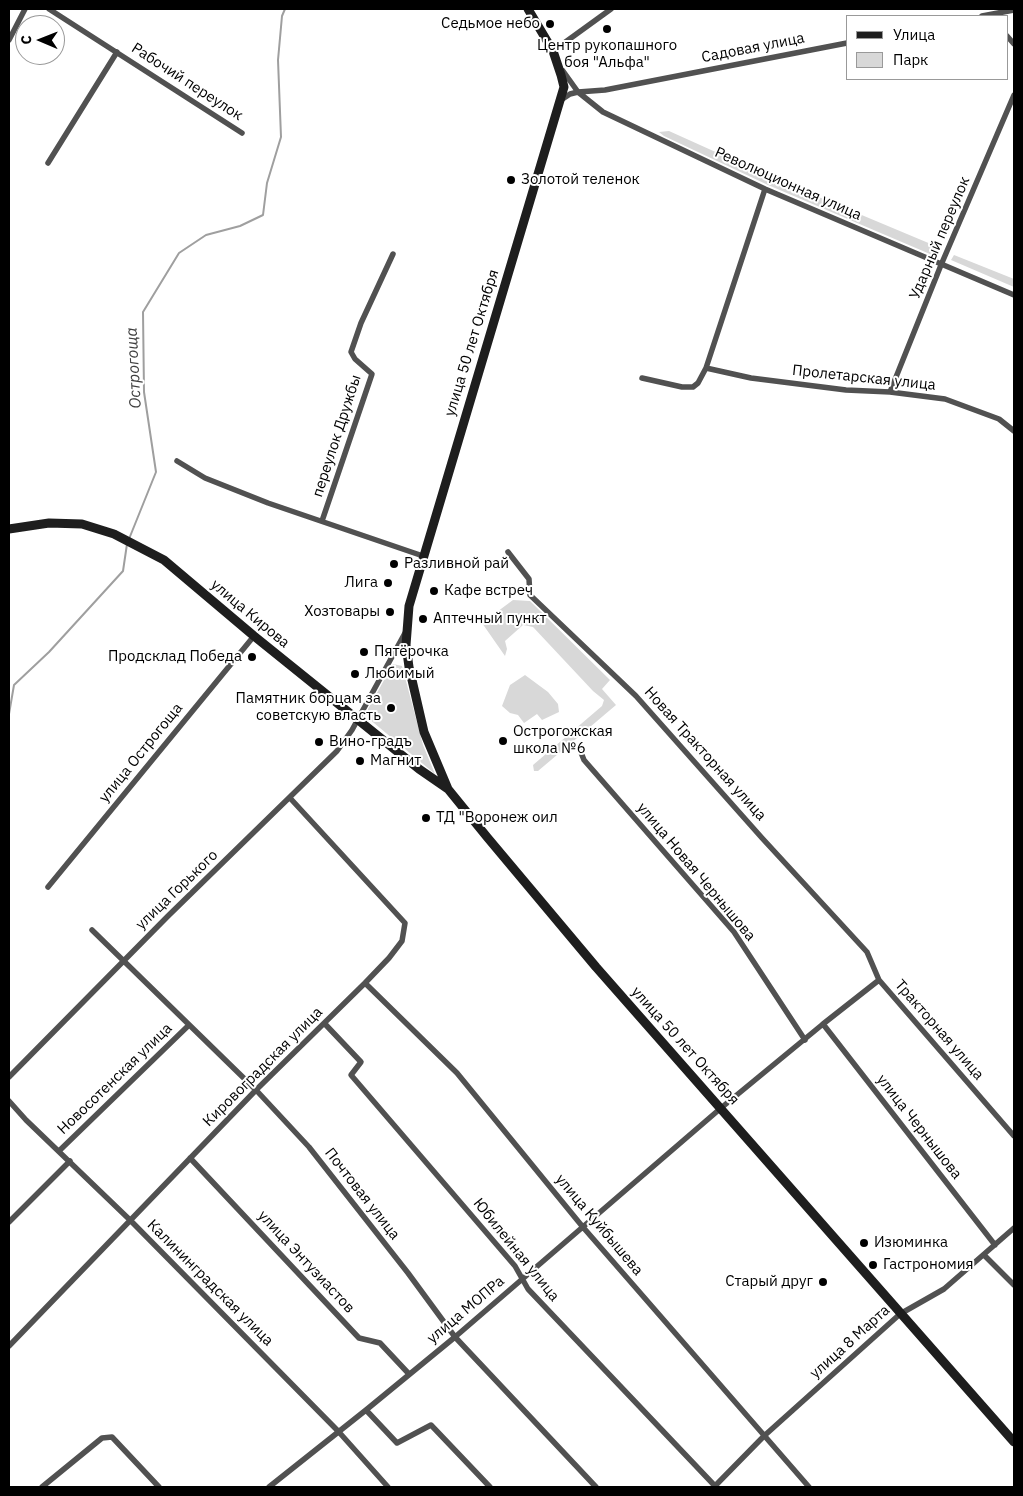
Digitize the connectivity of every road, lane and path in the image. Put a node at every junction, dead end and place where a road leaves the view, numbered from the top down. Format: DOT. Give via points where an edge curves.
graph roads {
  1 [pos="25,9"];
  2 [pos="49,9"];
  3 [pos="528,9"];
  4 [pos="610,9"];
  5 [pos="1014,10"];
  6 [pos="987,15"];
  7 [pos="9,40"];
  8 [pos="846,43"];
  9 [pos="553,51"];
  10 [pos="117,52"];
  11 [pos="558,65"];
  12 [pos="564,87"];
  13 [pos="578,92"];
  14 [pos="1014,95"];
  15 [pos="560,101"];
  16 [pos="242,133"];
  17 [pos="48,163"];
  18 [pos="765,189"];
  19 [pos="393,254"];
  20 [pos="941,265"];
  21 [pos="1014,295"];
  22 [pos="706,368"];
  23 [pos="642,378"];
  24 [pos="890,392"];
  25 [pos="1014,431"];
  26 [pos="177,461"];
  27 [pos="322,521"];
  28 [pos="9,529"];
  29 [pos="508,552"];
  30 [pos="423,556"];
  31 [pos="406,631"];
  32 [pos="254,636"];
  33 [pos="357,719"];
  34 [pos="580,750"];
  35 [pos="448,789"];
  36 [pos="290,798"];
  37 [pos="48,887"];
  38 [pos="92,930"];
  39 [pos="122,961"];
  40 [pos="879,980"];
  41 [pos="365,983"];
  42 [pos="325,1024"];
  43 [pos="823,1024"];
  44 [pos="189,1025"];
  45 [pos="805,1040"];
  46 [pos="9,1077"];
  47 [pos="256,1090"];
  48 [pos="9,1101"];
  49 [pos="721,1108"];
  50 [pos="1014,1136"];
  51 [pos="59,1151"];
  52 [pos="190,1158"];
  53 [pos="70,1161"];
  54 [pos="130,1220"];
  55 [pos="9,1222"];
  56 [pos="582,1226"];
  57 [pos="1014,1228"];
  58 [pos="995,1245"];
  59 [pos="984,1255"];
  60 [pos="523,1279"];
  61 [pos="1014,1285"];
  62 [pos="900,1314"];
  63 [pos="455,1337"];
  64 [pos="9,1346"];
  65 [pos="409,1374"];
  66 [pos="366,1410"];
  67 [pos="338,1431"];
  68 [pos="764,1436"];
  69 [pos="1014,1442"];
  70 [pos="714,1486"];
  71 [pos="42,1487"];
  72 [pos="159,1487"];
  73 [pos="269,1487"];
  74 [pos="388,1487"];
  75 [pos="490,1487"];
  76 [pos="596,1487"];
  77 [pos="809,1487"];
  1 -- 7 [label="street"];
  2 -- 10 [label="street, Рабочий переулок"];
  3 -- 9 [label="main road"];
  4 -- 9 [label="street"];
  5 -- 6 [label="street"];
  8 -- 13 [label="street, Садовая улица" via="605,90"];
  9 -- 11 [label="main road"];
  10 -- 16 [label="street, Рабочий переулок"];
  10 -- 17 [label="street, Рабочий переулок"];
  11 -- 12 [label="main road"];
  11 -- 13 [label="street"];
  12 -- 13 [label="street"];
  12 -- 15 [label="main road, улица 50 лет Октября"];
  13 -- 15 [label="street"];
  13 -- 18 [label="street, Революционная улица" via="603,112"];
  14 -- 20 [label="street, Ударный переулок"];
  15 -- 30 [label="main road, улица 50 лет Октября"];
  18 -- 20 [label="street, Революционная улица"];
  18 -- 22 [label="street"];
  19 -- 27 [label="street, переулок Дружбы" via="351,352 372,374"];
  20 -- 21 [label="street, Революционная улица"];
  20 -- 24 [label="street, Ударный переулок"];
  22 -- 23 [label="street" via="693,387"];
  22 -- 24 [label="street, Пролетарская улица" via="751,378"];
  24 -- 25 [label="street, Пролетарская улица" via="945,400 999,419"];
  26 -- 27 [label="street, переулок Дружбы" via="205,478"];
  27 -- 30 [label="street, переулок Дружбы"];
  28 -- 32 [label="main road, улица Кирова" via="71,523 93,526 114,534 164,560"];
  29 -- 40 [label="street, Новая Тракторная улица" via="529,579 530,595 636,696 867,952"];
  30 -- 31 [label="main road, улица 50 лет Октября" via="409,606"];
  31 -- 33 [label="street, улица 50 лет Октября"];
  31 -- 35 [label="main road, улица 50 лет Октября" via="415,700 424,732"];
  32 -- 33 [label="main road, улица Кирова"];
  32 -- 37 [label="street, улица Острогоща"];
  33 -- 35 [label="main road, улица Кирова"];
  33 -- 36 [label="street, улица Горького" via="338,751"];
  34 -- 45 [label="street, улица Новая Чернышова" via="584,760 734,932"];
  35 -- 49 [label="main road, улица 50 лет Октября" via="596,967"];
  36 -- 39 [label="street, улица Горького"];
  36 -- 41 [label="street, Кировоградская улица" via="406,923 402,941"];
  38 -- 39 [label="street, Почтовая улица"];
  39 -- 44 [label="street, Почтовая улица"];
  39 -- 46 [label="street, улица Горького"];
  40 -- 43 [label="street, Тракторная улица"];
  40 -- 50 [label="street, Тракторная улица"];
  41 -- 42 [label="street, Кировоградская улица"];
  41 -- 56 [label="street, улица Куйбышева" via="457,1073"];
  42 -- 47 [label="street, Кировоградская улица"];
  42 -- 60 [label="street, Юбилейная улица" via="361,1062 352,1075"];
  43 -- 45 [label="street, Тракторная улица"];
  43 -- 58 [label="street, улица Чернышова"];
  44 -- 47 [label="street, Почтовая улица"];
  44 -- 51 [label="street, Новосотенская улица"];
  45 -- 49 [label="street, Тракторная улица"];
  47 -- 52 [label="street, Кировоградская улица"];
  47 -- 63 [label="street, Почтовая улица" via="309,1147"];
  48 -- 51 [label="street, Калининградская улица"];
  49 -- 56 [label="street, улица МОПРа"];
  49 -- 62 [label="main road, улица 50 лет Октября"];
  51 -- 53 [label="street, Калининградская улица"];
  52 -- 54 [label="street, Кировоградская улица"];
  52 -- 65 [label="street, улица Энтузиастов" via="359,1338 380,1343"];
  53 -- 54 [label="street, Калининградская улица"];
  53 -- 55 [label="street"];
  54 -- 64 [label="street, Кировоградская улица"];
  54 -- 67 [label="street, Калининградская улица"];
  56 -- 60 [label="street, улица МОПРа"];
  56 -- 68 [label="street, улица Куйбышева"];
  57 -- 58 [label="street, улица 8 Марта"];
  58 -- 59 [label="street, улица 8 Марта"];
  59 -- 61 [label="street"];
  59 -- 62 [label="street, улица 8 Марта" via="944,1289"];
  60 -- 63 [label="street, улица МОПРа"];
  60 -- 70 [label="street, Юбилейная улица" via="528,1289"];
  62 -- 68 [label="street, улица 8 Марта"];
  62 -- 69 [label="main road, улица 50 лет Октября"];
  63 -- 65 [label="street, улица МОПРа"];
  63 -- 76 [label="street, Почтовая улица"];
  65 -- 66 [label="street, улица МОПРа"];
  66 -- 67 [label="street, улица МОПРа"];
  66 -- 75 [label="street" via="397,1443 431,1425"];
  67 -- 73 [label="street, улица МОПРа"];
  67 -- 74 [label="street, Калининградская улица"];
  68 -- 70 [label="street, улица 8 Марта"];
  68 -- 77 [label="street, улица Куйбышева"];
  71 -- 72 [label="street" via="102,1438 112,1437"];
}
